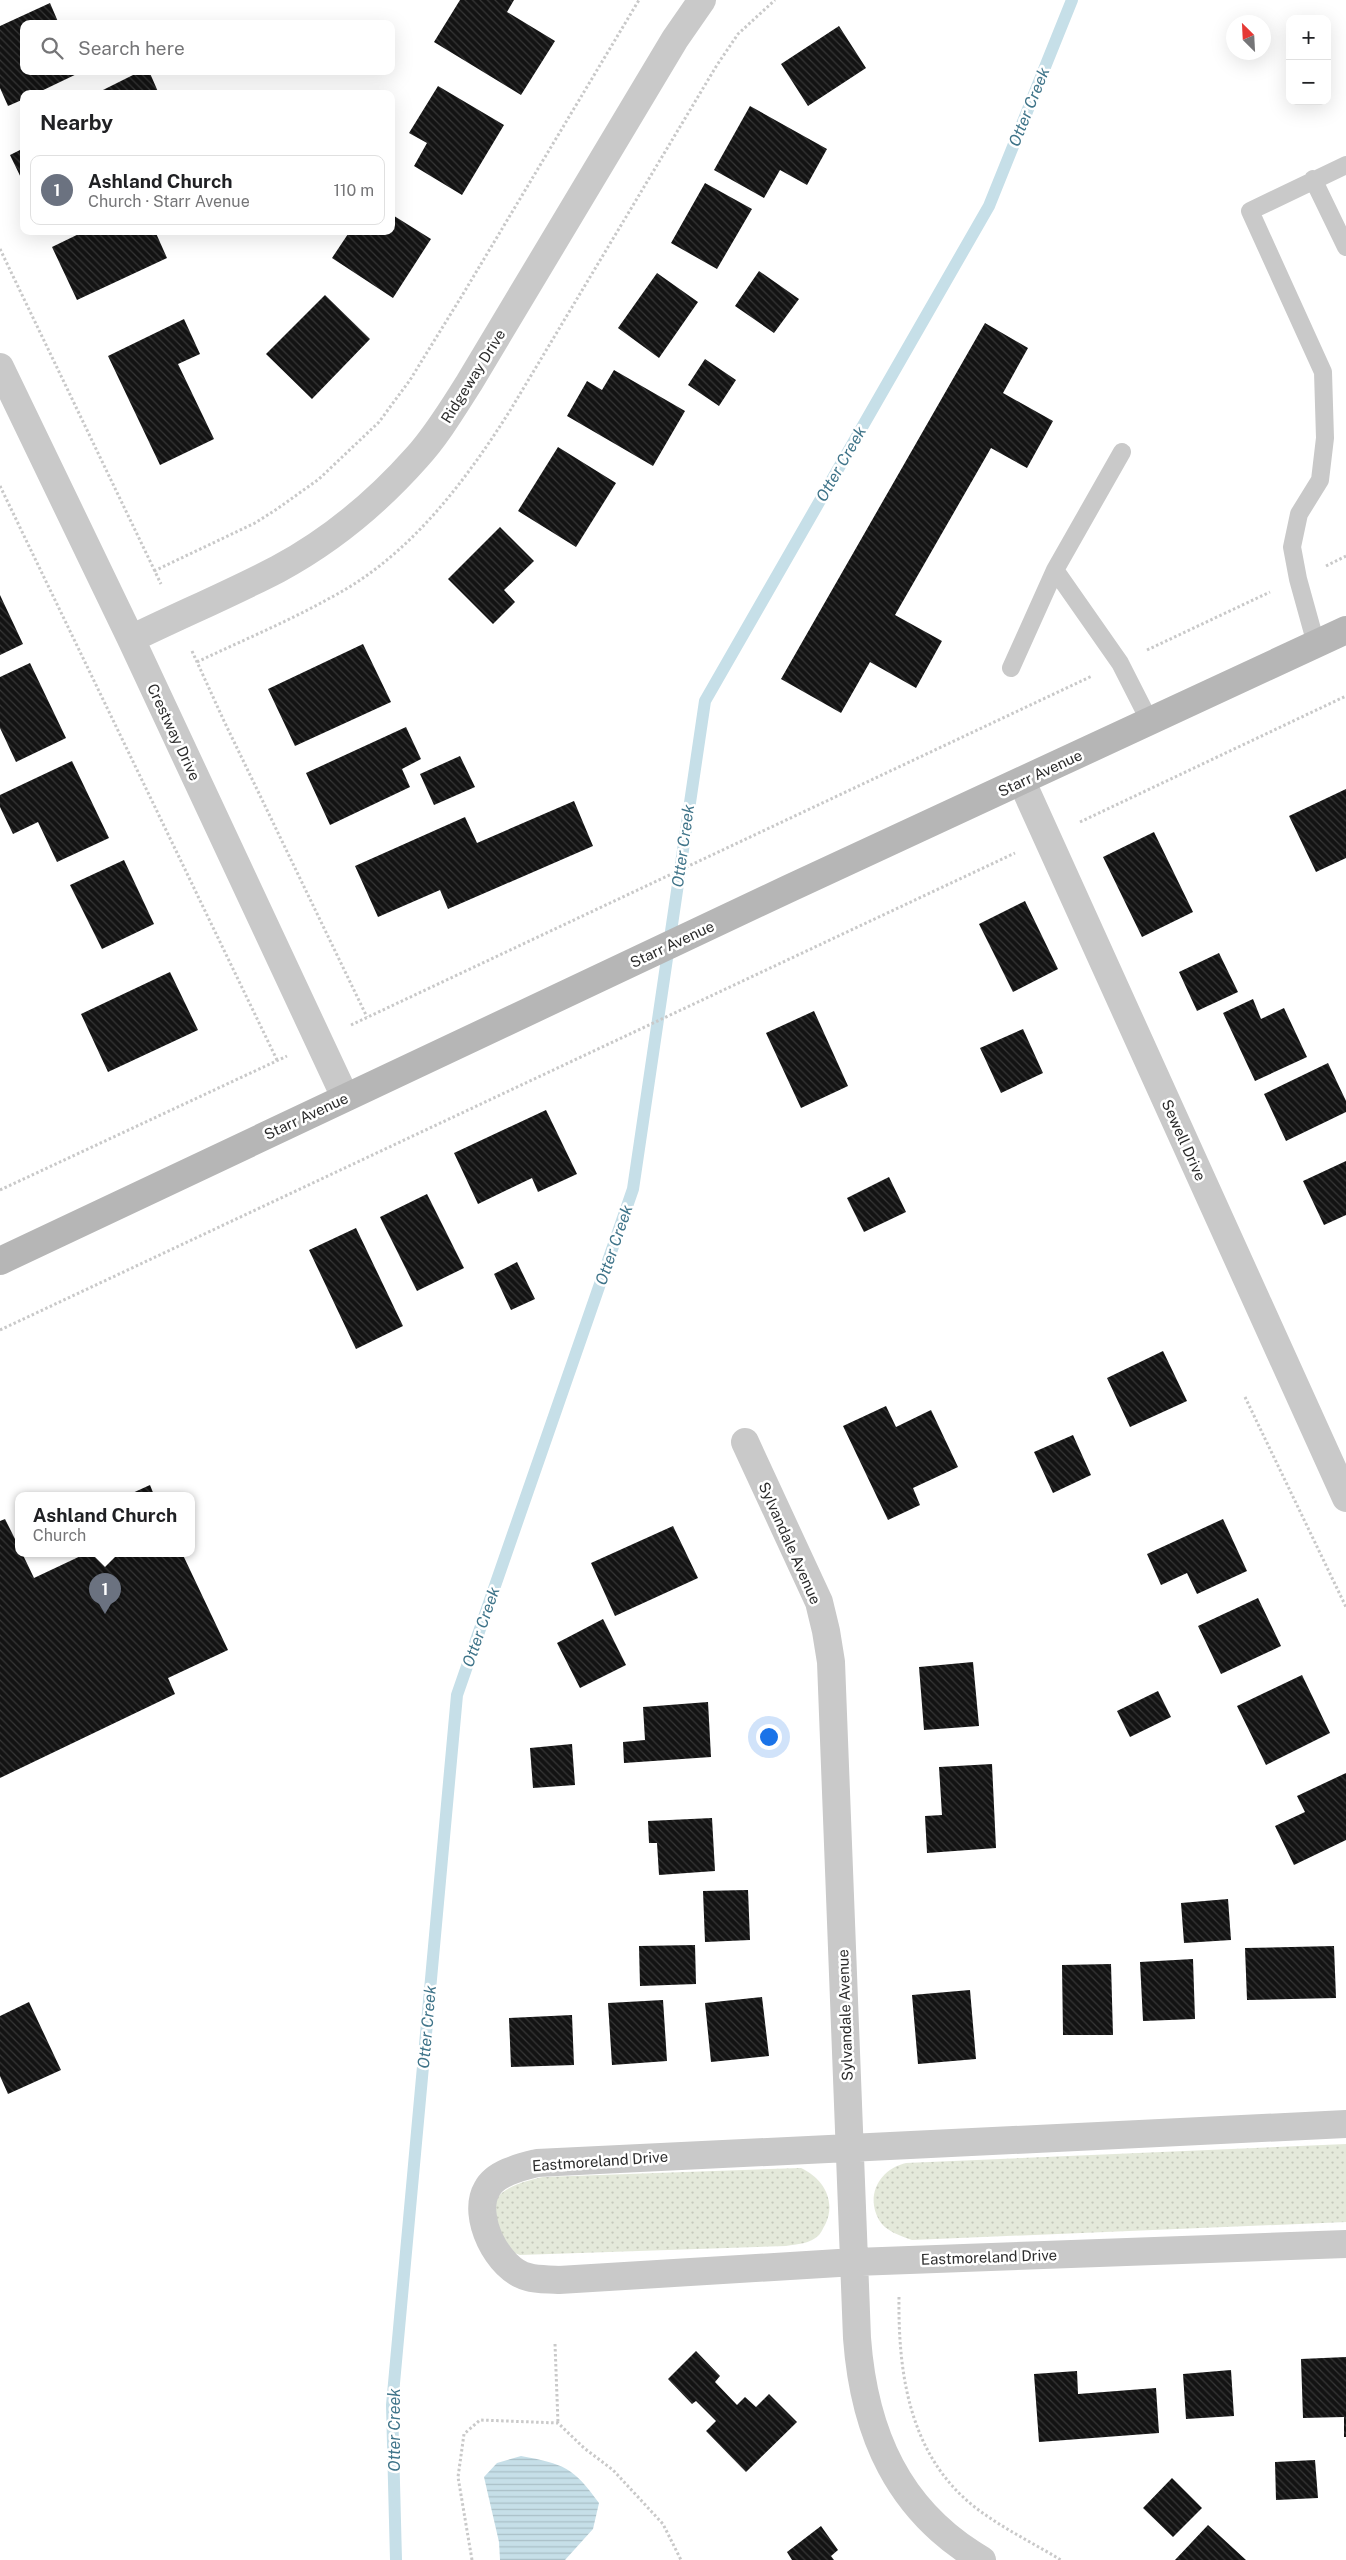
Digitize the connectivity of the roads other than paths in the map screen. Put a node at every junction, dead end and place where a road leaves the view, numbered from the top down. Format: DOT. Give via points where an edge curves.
graph roads {
  1 [pos="702,0"];
  2 [pos="1346,166"];
  3 [pos="1313,179"];
  4 [pos="1346,247"];
  5 [pos="0,367"];
  6 [pos="1122,452"];
  7 [pos="1055,570"];
  8 [pos="1346,630"];
  9 [pos="131,639"];
  10 [pos="1316,644"];
  11 [pos="1011,668"];
  12 [pos="1150,722"];
  13 [pos="1022,782"];
  14 [pos="345,1098"];
  15 [pos="0,1261"];
  16 [pos="744,1442"];
  17 [pos="1346,1498"];
  18 [pos="1346,2124"];
  19 [pos="850,2147"];
  20 [pos="1346,2244"];
  21 [pos="855,2262"];
  22 [pos="982,2560"];
  1 -- 9 [label="street, Ridgeway Drive" via="665,54 469,383 418,457 352,518 304,553"];
  2 -- 3 [label="lane"];
  3 -- 4 [label="lane"];
  3 -- 10 [label="lane" via="1250,211 1323,372 1324,447 1320,480 1299,514 1292,547"];
  5 -- 9 [label="street, Crestway Drive"];
  6 -- 7 [label="lane"];
  7 -- 11 [label="lane"];
  7 -- 12 [label="lane" via="1120,663"];
  8 -- 10 [label="main road, Starr Avenue"];
  9 -- 14 [label="street, Crestway Drive"];
  10 -- 12 [label="main road, Starr Avenue"];
  12 -- 13 [label="main road, Starr Avenue"];
  13 -- 14 [label="main road, Starr Avenue"];
  13 -- 17 [label="street, Sewell Drive"];
  14 -- 15 [label="main road, Starr Avenue"];
  16 -- 19 [label="street, Sylvandale Avenue" via="819,1602 831,1662"];
  18 -- 19 [label="street, Eastmoreland Drive"];
  19 -- 21 [label="street, Sylvandale Avenue"];
  19 -- 21 [label="street, Eastmoreland Drive" via="537,2164 510,2170 487,2188 481,2210 488,2237 504,2262 526,2277 559,2280"];
  20 -- 21 [label="street, Eastmoreland Drive"];
  21 -- 22 [label="street, Sylvandale Avenue" via="863,2388 886,2460 908,2495 937,2529"];
}
